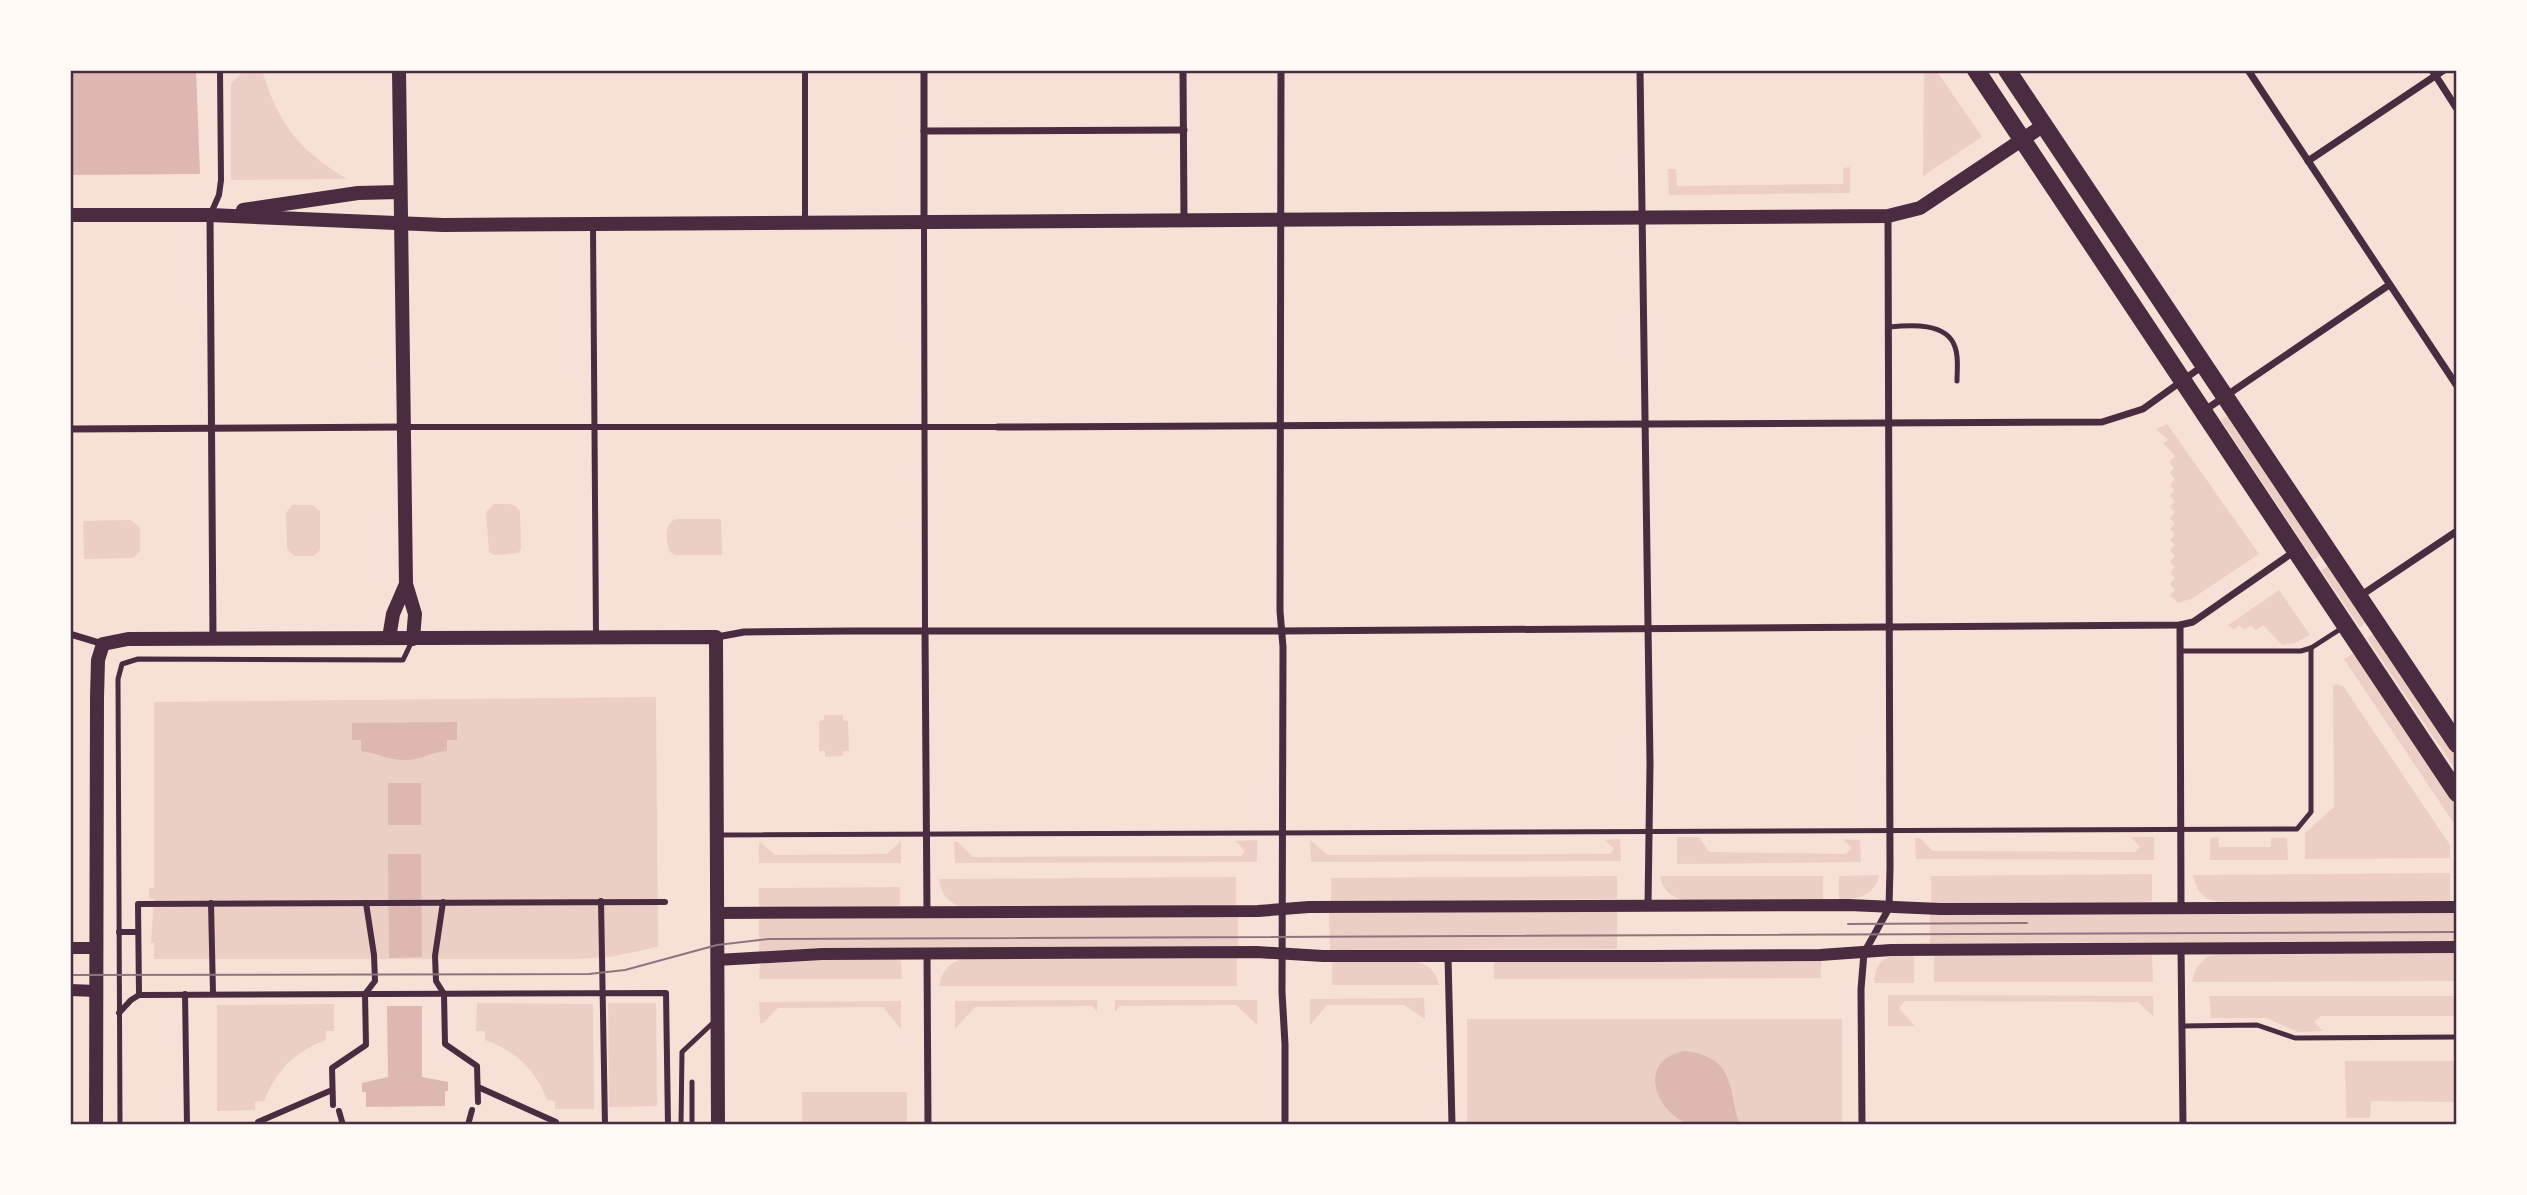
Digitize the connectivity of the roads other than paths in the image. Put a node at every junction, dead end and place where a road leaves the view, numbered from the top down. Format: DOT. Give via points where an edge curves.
graph roads {
  1 [pos="220,70"];
  2 [pos="399,70"];
  3 [pos="805,70"];
  4 [pos="924,70"];
  5 [pos="1183,70"];
  6 [pos="1281,70"];
  7 [pos="1640,70"];
  8 [pos="1976,70"];
  9 [pos="2007,70"];
  10 [pos="2248,70"];
  11 [pos="2444,70"];
  12 [pos="2434,73"];
  13 [pos="2457,110"];
  14 [pos="2044,125"];
  15 [pos="1184,130"];
  16 [pos="924,131"];
  17 [pos="2022,140"];
  18 [pos="2308,161"];
  19 [pos="400,192"];
  20 [pos="70,215"];
  21 [pos="210,215"];
  22 [pos="1888,216"];
  23 [pos="1642,218"];
  24 [pos="1282,220"];
  25 [pos="1184,221"];
  26 [pos="924,223"];
  27 [pos="401,224"];
  28 [pos="805,224"];
  29 [pos="593,225"];
  30 [pos="2389,285"];
  31 [pos="1889,327"];
  32 [pos="2205,365"];
  33 [pos="2183,380"];
  34 [pos="1957,381"];
  35 [pos="2457,386"];
  36 [pos="2226,396"];
  37 [pos="2204,411"];
  38 [pos="1889,423"];
  39 [pos="1645,424"];
  40 [pos="998,426"];
  41 [pos="1282,426"];
  42 [pos="404,427"];
  43 [pos="593,427"];
  44 [pos="924,427"];
  45 [pos="211,428"];
  46 [pos="70,429"];
  47 [pos="2457,531"];
  48 [pos="2297,550"];
  49 [pos="406,584"];
  50 [pos="2360,596"];
  51 [pos="2180,625"];
  52 [pos="2347,625"];
  53 [pos="1889,627"];
  54 [pos="1648,628"];
  55 [pos="925,631"];
  56 [pos="1281,631"];
  57 [pos="70,634"];
  58 [pos="389,638"];
  59 [pos="596,638"];
  60 [pos="716,638"];
  61 [pos="213,639"];
  62 [pos="413,639"];
  63 [pos="103,645"];
  64 [pos="2311,648"];
  65 [pos="2180,651"];
  66 [pos="2457,744"];
  67 [pos="2457,793"];
  68 [pos="2180,829"];
  69 [pos="1890,831"];
  70 [pos="1648,832"];
  71 [pos="1283,833"];
  72 [pos="927,834"];
  73 [pos="717,835"];
  74 [pos="601,901"];
  75 [pos="443,902"];
  76 [pos="666,902"];
  77 [pos="211,903"];
  78 [pos="366,903"];
  79 [pos="1648,906"];
  80 [pos="2182,907"];
  81 [pos="2457,907"];
  82 [pos="1889,908"];
  83 [pos="1283,909"];
  84 [pos="717,912"];
  85 [pos="927,912"];
  86 [pos="119,932"];
  87 [pos="138,932"];
  88 [pos="2457,947"];
  89 [pos="70,948"];
  90 [pos="97,948"];
  91 [pos="2181,948"];
  92 [pos="927,953"];
  93 [pos="1864,953"];
  94 [pos="1283,954"];
  95 [pos="1448,956"];
  96 [pos="718,960"];
  97 [pos="70,990"];
  98 [pos="96,991"];
  99 [pos="444,993"];
  100 [pos="602,993"];
  101 [pos="213,994"];
  102 [pos="365,994"];
  103 [pos="139,995"];
  104 [pos="184,995"];
  105 [pos="119,1013"];
  106 [pos="718,1018"];
  107 [pos="2182,1026"];
  108 [pos="2457,1037"];
  109 [pos="692,1082"];
  110 [pos="478,1087"];
  111 [pos="332,1090"];
  112 [pos="478,1102"];
  113 [pos="332,1105"];
  114 [pos="472,1110"];
  115 [pos="339,1111"];
  116 [pos="96,1125"];
  117 [pos="120,1125"];
  118 [pos="187,1125"];
  119 [pos="258,1125"];
  120 [pos="343,1125"];
  121 [pos="468,1125"];
  122 [pos="557,1125"];
  123 [pos="605,1125"];
  124 [pos="668,1125"];
  125 [pos="681,1125"];
  126 [pos="692,1125"];
  127 [pos="718,1125"];
  128 [pos="928,1125"];
  129 [pos="1285,1125"];
  130 [pos="1452,1125"];
  131 [pos="1862,1125"];
  132 [pos="2183,1125"];
  1 -- 21 [label="street" via="221,180"];
  2 -- 19 [label="main road"];
  3 -- 28 [label="street"];
  4 -- 16 [label="street"];
  5 -- 15 [label="street"];
  6 -- 24 [label="street"];
  7 -- 23 [label="street"];
  8 -- 17 [label="main road"];
  9 -- 14 [label="main road"];
  10 -- 18 [label="street"];
  11 -- 12 [label="street"];
  12 -- 13 [label="street"];
  12 -- 18 [label="street"];
  14 -- 17 [label="main road"];
  14 -- 32 [label="main road"];
  15 -- 16 [label="street"];
  15 -- 25 [label="street"];
  16 -- 26 [label="street"];
  17 -- 22 [label="main road" via="1920,208"];
  17 -- 33 [label="main road"];
  18 -- 30 [label="street"];
  19 -- 21 [label="main road" via="358,193"];
  19 -- 27 [label="main road"];
  20 -- 21 [label="main road"];
  21 -- 27 [label="main road"];
  21 -- 45 [label="street"];
  22 -- 23 [label="main road"];
  22 -- 31 [label="street"];
  23 -- 24 [label="main road"];
  23 -- 39 [label="street"];
  24 -- 25 [label="main road"];
  24 -- 41 [label="street"];
  25 -- 26 [label="main road"];
  26 -- 28 [label="main road"];
  26 -- 44 [label="street"];
  27 -- 29 [label="main road"];
  27 -- 42 [label="main road"];
  28 -- 29 [label="main road"];
  29 -- 43 [label="street"];
  30 -- 35 [label="street"];
  30 -- 36 [label="street"];
  31 -- 34 [label="lane" via="1920,326 1944,332 1956,350"];
  31 -- 38 [label="street"];
  32 -- 33 [label="street"];
  32 -- 36 [label="main road"];
  33 -- 37 [label="main road"];
  33 -- 38 [label="street" via="2143,409 2102,422"];
  36 -- 37 [label="street"];
  36 -- 50 [label="main road"];
  37 -- 48 [label="main road"];
  38 -- 39 [label="street"];
  38 -- 53 [label="street"];
  39 -- 41 [label="street"];
  39 -- 54 [label="street"];
  40 -- 41 [label="street"];
  40 -- 44 [label="street"];
  41 -- 56 [label="street"];
  42 -- 43 [label="street"];
  42 -- 45 [label="street"];
  42 -- 49 [label="main road"];
  43 -- 44 [label="street"];
  43 -- 59 [label="street"];
  44 -- 55 [label="street"];
  45 -- 46 [label="street"];
  45 -- 61 [label="street"];
  47 -- 50 [label="street"];
  48 -- 51 [label="street" via="2193,622"];
  48 -- 52 [label="main road"];
  49 -- 58 [label="main road"];
  49 -- 62 [label="main road" via="415,614"];
  50 -- 66 [label="main road"];
  51 -- 53 [label="street"];
  51 -- 65 [label="street"];
  52 -- 64 [label="lane"];
  52 -- 67 [label="main road"];
  53 -- 54 [label="street"];
  53 -- 69 [label="street"];
  54 -- 56 [label="street"];
  54 -- 70 [label="street"];
  55 -- 56 [label="street"];
  55 -- 60 [label="street" via="744,632"];
  55 -- 72 [label="street"];
  56 -- 71 [label="street"];
  57 -- 63 [label="street"];
  58 -- 61 [label="main road"];
  58 -- 62 [label="main road"];
  59 -- 60 [label="main road"];
  59 -- 62 [label="main road"];
  60 -- 73 [label="main road"];
  61 -- 63 [label="main road" via="128,639"];
  62 -- 86 [label="lane" via="403,660 138,659 122,664 118,678"];
  63 -- 90 [label="main road" via="97,696"];
  64 -- 65 [label="lane"];
  64 -- 68 [label="lane" via="2311,812 2297,829"];
  65 -- 68 [label="street"];
  68 -- 69 [label="lane"];
  68 -- 80 [label="street"];
  69 -- 70 [label="lane"];
  69 -- 82 [label="street"];
  70 -- 71 [label="lane"];
  70 -- 79 [label="street"];
  71 -- 72 [label="lane"];
  71 -- 83 [label="street"];
  72 -- 73 [label="lane"];
  72 -- 85 [label="street"];
  73 -- 84 [label="main road"];
  74 -- 75 [label="street"];
  74 -- 76 [label="street"];
  74 -- 100 [label="street"];
  75 -- 78 [label="street"];
  75 -- 99 [label="street" via="435,956 436,981"];
  77 -- 78 [label="street"];
  77 -- 87 [label="street" via="138,904"];
  77 -- 101 [label="street"];
  78 -- 102 [label="street" via="375,981"];
  79 -- 82 [label="street"];
  79 -- 83 [label="street"];
  80 -- 81 [label="street"];
  80 -- 82 [label="street"];
  82 -- 93 [label="street"];
  83 -- 85 [label="street"];
  83 -- 94 [label="street"];
  84 -- 85 [label="street"];
  84 -- 96 [label="main road"];
  86 -- 87 [label="street"];
  86 -- 105 [label="lane"];
  87 -- 103 [label="street"];
  88 -- 91 [label="street"];
  89 -- 90 [label="street"];
  90 -- 98 [label="main road"];
  91 -- 93 [label="street"];
  91 -- 107 [label="street"];
  92 -- 94 [label="street"];
  92 -- 96 [label="street"];
  92 -- 128 [label="street"];
  93 -- 95 [label="street"];
  93 -- 131 [label="street"];
  94 -- 95 [label="street"];
  94 -- 129 [label="street"];
  95 -- 130 [label="street"];
  96 -- 106 [label="main road"];
  97 -- 98 [label="street"];
  98 -- 116 [label="main road"];
  99 -- 100 [label="street"];
  99 -- 102 [label="street"];
  99 -- 110 [label="street" via="444,1044 477,1066"];
  100 -- 123 [label="street"];
  100 -- 124 [label="street" via="666,993"];
  101 -- 102 [label="street"];
  101 -- 104 [label="street"];
  102 -- 111 [label="street" via="366,1045 332,1068"];
  103 -- 104 [label="street"];
  103 -- 105 [label="street"];
  104 -- 118 [label="street"];
  105 -- 117 [label="lane"];
  106 -- 125 [label="lane" via="682,1052"];
  106 -- 127 [label="main road"];
  107 -- 108 [label="lane" via="2257,1025 2295,1038"];
  107 -- 132 [label="street"];
  109 -- 126 [label="lane"];
  110 -- 112 [label="street"];
  110 -- 122 [label="street"];
  111 -- 113 [label="street"];
  111 -- 119 [label="street"];
  114 -- 121 [label="street"];
  115 -- 120 [label="street"];
}
